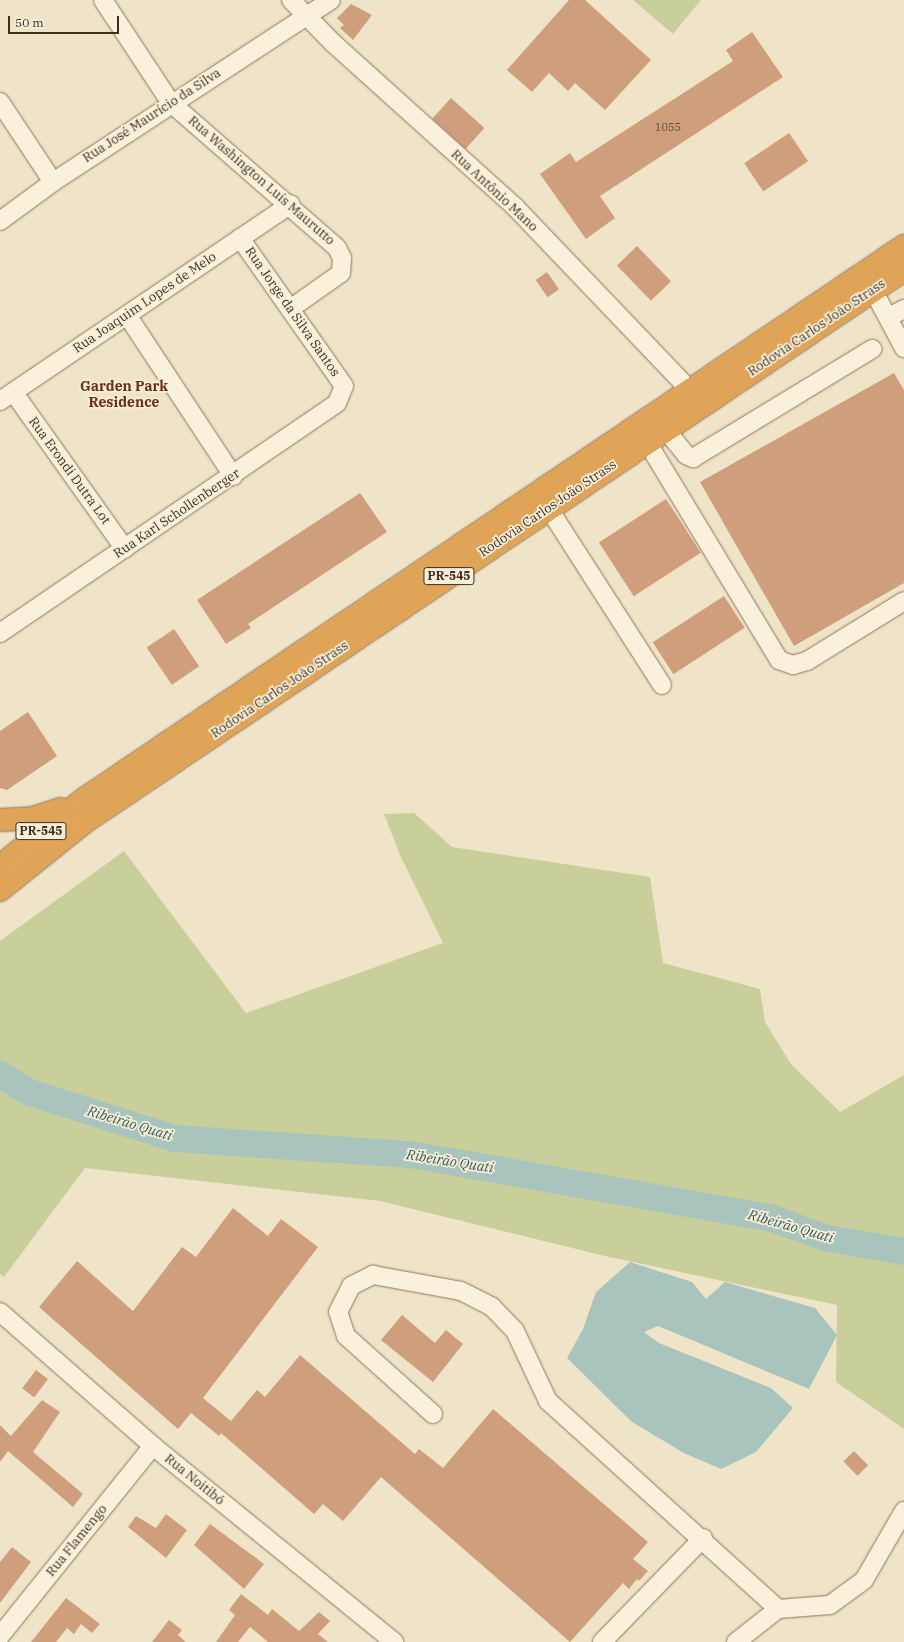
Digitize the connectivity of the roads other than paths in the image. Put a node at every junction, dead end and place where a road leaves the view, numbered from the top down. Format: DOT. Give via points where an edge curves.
graph roads {
  1 [pos="103,0"];
  2 [pos="291,0"];
  3 [pos="331,0"];
  4 [pos="307,16"];
  5 [pos="0,102"];
  6 [pos="171,103"];
  7 [pos="53,182"];
  8 [pos="290,204"];
  9 [pos="0,221"];
  10 [pos="240,238"];
  11 [pos="904,246"];
  12 [pos="904,270"];
  13 [pos="873,290"];
  14 [pos="290,309"];
  15 [pos="896,313"];
  16 [pos="127,315"];
  17 [pos="904,348"];
  18 [pos="872,349"];
  19 [pos="344,386"];
  20 [pos="690,390"];
  21 [pos="7,397"];
  22 [pos="666,430"];
  23 [pos="647,442"];
  24 [pos="233,476"];
  25 [pos="549,508"];
  26 [pos="125,549"];
  27 [pos="904,601"];
  28 [pos="0,633"];
  29 [pos="662,685"];
  30 [pos="84,799"];
  31 [pos="0,820"];
  32 [pos="0,866"];
  33 [pos="0,890"];
  34 [pos="0,1312"];
  35 [pos="433,1414"];
  36 [pos="153,1446"];
  37 [pos="904,1511"];
  38 [pos="703,1538"];
  39 [pos="778,1609"];
  40 [pos="0,1637"];
  41 [pos="4,1642"];
  42 [pos="394,1642"];
  43 [pos="602,1642"];
  44 [pos="736,1642"];
  1 -- 6 [label="street, Rua Washington Luís Maurutto"];
  2 -- 4 [label="street, Rua Antônio Mano"];
  3 -- 4 [label="street, Rua José Maurício da Silva"];
  4 -- 6 [label="street, Rua José Maurício da Silva"];
  4 -- 20 [label="street, Rua Antônio Mano" via="515,208"];
  5 -- 7 [label="street"];
  6 -- 7 [label="street, Rua José Maurício da Silva"];
  6 -- 8 [label="street, Rua Washington Luís Maurutto"];
  7 -- 9 [label="street, Rua José Maurício da Silva"];
  8 -- 10 [label="street, Rua Joaquim Lopes de Melo"];
  8 -- 14 [label="street, Rua Washington Luís Maurutto" via="337,248 342,258 341,273"];
  10 -- 14 [label="street, Rua Jorge da Silva Santos"];
  10 -- 16 [label="street, Rua Joaquim Lopes de Melo"];
  11 -- 20 [label="highway, Rodovia Carlos João Strass / PR-545"];
  12 -- 13 [label="highway, Rodovia Carlos João Strass / PR-545"];
  13 -- 15 [label="street"];
  13 -- 22 [label="highway, Rodovia Carlos João Strass / PR-545"];
  14 -- 19 [label="street, Rua Jorge da Silva Santos"];
  15 -- 17 [label="street"];
  16 -- 21 [label="street, Rua Joaquim Lopes de Melo"];
  16 -- 24 [label="street"];
  18 -- 22 [label="street" via="693,458 686,455"];
  19 -- 24 [label="street, Rua Karl Schollenberger" via="337,403"];
  20 -- 30 [label="highway, Rodovia Carlos João Strass / PR-545"];
  21 -- 26 [label="street, Rua Erondi Dutra Lot"];
  22 -- 23 [label="highway, Rodovia Carlos João Strass / PR-545"];
  23 -- 25 [label="highway, Rodovia Carlos João Strass / PR-545"];
  23 -- 27 [label="street" via="779,660 793,665 807,661"];
  24 -- 26 [label="street, Rua Karl Schollenberger"];
  25 -- 29 [label="street"];
  25 -- 33 [label="highway, Rodovia Carlos João Strass / PR-545" via="77,828"];
  26 -- 28 [label="street, Rua Karl Schollenberger"];
  30 -- 31 [label="highway" via="33,818"];
  30 -- 32 [label="highway, Rodovia Carlos João Strass / PR-545"];
  34 -- 36 [label="street, Rua Noitibó"];
  35 -- 38 [label="street" via="346,1336 338,1312 351,1286 373,1275 461,1291 492,1307 515,1331 548,1401"];
  36 -- 40 [label="street, Rua Flamengo"];
  36 -- 42 [label="street, Rua Noitibó"];
  37 -- 39 [label="street" via="864,1580 830,1605"];
  38 -- 39 [label="street"];
  38 -- 43 [label="street"];
  39 -- 44 [label="street"];
  40 -- 41 [label="street"];
}
